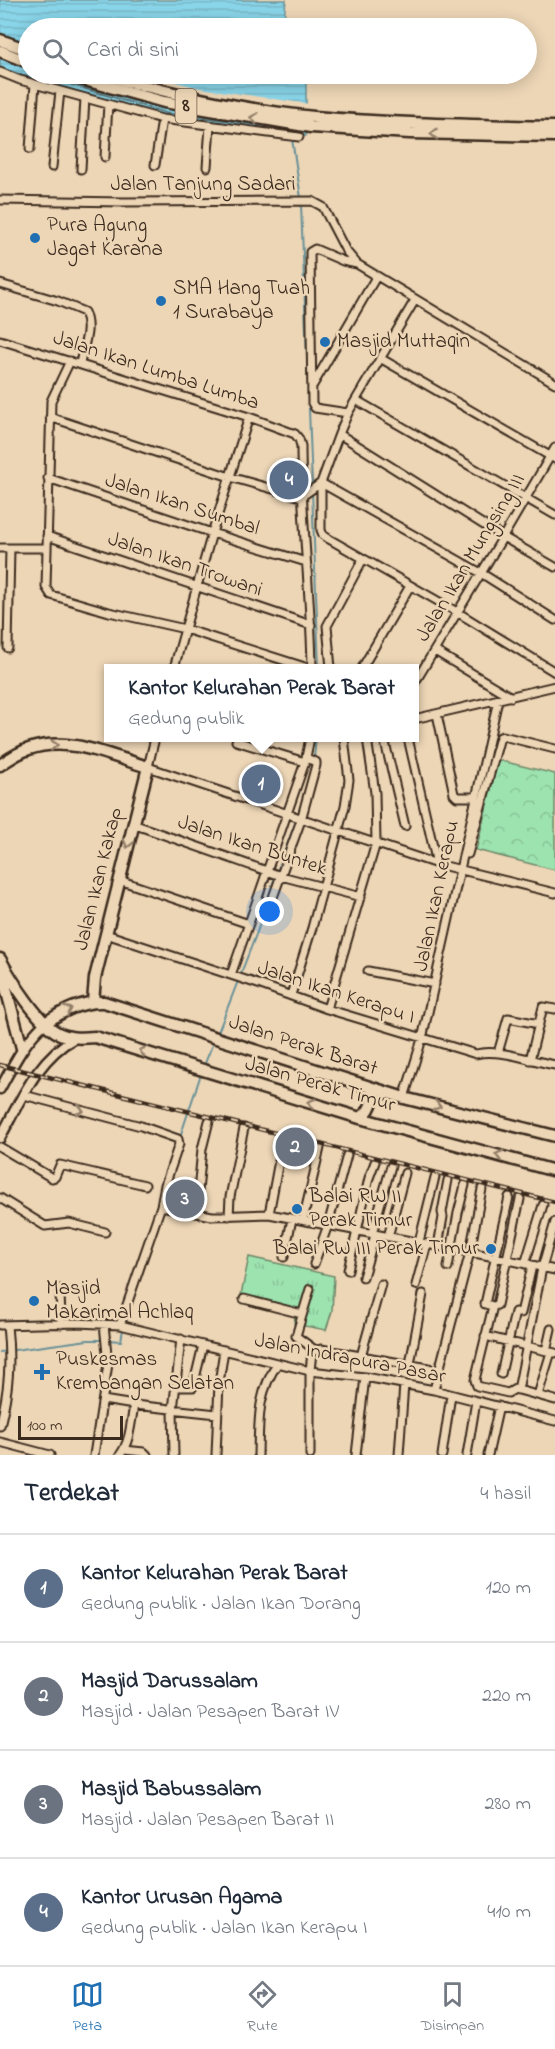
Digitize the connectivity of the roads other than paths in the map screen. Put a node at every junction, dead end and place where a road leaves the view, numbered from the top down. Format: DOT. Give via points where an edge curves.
graph roads {
  1 [pos="0,40"];
  2 [pos="18,46"];
  3 [pos="0,51"];
  4 [pos="18,58"];
  5 [pos="0,72"];
  6 [pos="18,78"];
  7 [pos="35,84"];
  8 [pos="99,84"];
  9 [pos="140,84"];
  10 [pos="60,91"];
  11 [pos="85,98"];
  12 [pos="108,104"];
  13 [pos="162,119"];
  14 [pos="312,122"];
  15 [pos="210,126"];
  16 [pos="555,127"];
  17 [pos="555,136"];
  18 [pos="295,137"];
  19 [pos="30,149"];
  20 [pos="105,157"];
  21 [pos="155,165"];
  22 [pos="52,166"];
  23 [pos="207,167"];
  24 [pos="81,169"];
  25 [pos="0,200"];
  26 [pos="357,264"];
  27 [pos="376,277"];
  28 [pos="0,284"];
  29 [pos="415,300"];
  30 [pos="0,340"];
  31 [pos="380,358"];
  32 [pos="70,361"];
  33 [pos="80,364"];
  34 [pos="555,383"];
  35 [pos="312,387"];
  36 [pos="356,400"];
  37 [pos="348,413"];
  38 [pos="50,417"];
  39 [pos="249,417"];
  40 [pos="339,434"];
  41 [pos="555,448"];
  42 [pos="553,458"];
  43 [pos="230,477"];
  44 [pos="48,478"];
  45 [pos="321,484"];
  46 [pos="302,496"];
  47 [pos="526,498"];
  48 [pos="555,515"];
  49 [pos="212,533"];
  50 [pos="47,536"];
  51 [pos="503,537"];
  52 [pos="0,548"];
  53 [pos="10,548"];
  54 [pos="47,548"];
  55 [pos="363,559"];
  56 [pos="306,562"];
  57 [pos="555,567"];
  58 [pos="481,573"];
  59 [pos="410,586"];
  60 [pos="196,587"];
  61 [pos="457,612"];
  62 [pos="555,620"];
  63 [pos="311,625"];
  64 [pos="185,629"];
  65 [pos="8,648"];
  66 [pos="435,651"];
  67 [pos="175,664"];
  68 [pos="294,664"];
  69 [pos="310,664"];
  70 [pos="331,664"];
  71 [pos="365,664"];
  72 [pos="555,672"];
  73 [pos="419,676"];
  74 [pos="555,686"];
  75 [pos="511,697"];
  76 [pos="498,700"];
  77 [pos="437,714"];
  78 [pos="419,718"];
  79 [pos="154,742"];
  80 [pos="240,742"];
  81 [pos="309,742"];
  82 [pos="344,742"];
  83 [pos="368,742"];
  84 [pos="385,742"];
  85 [pos="409,742"];
  86 [pos="555,749"];
  87 [pos="305,760"];
  88 [pos="0,765"];
  89 [pos="148,767"];
  90 [pos="475,797"];
  91 [pos="288,814"];
  92 [pos="300,819"];
  93 [pos="133,824"];
  94 [pos="405,826"];
  95 [pos="338,831"];
  96 [pos="376,843"];
  97 [pos="437,864"];
  98 [pos="462,871"];
  99 [pos="274,873"];
  100 [pos="119,880"];
  101 [pos="323,887"];
  102 [pos="555,892"];
  103 [pos="361,897"];
  104 [pos="268,910"];
  105 [pos="249,924"];
  106 [pos="106,934"];
  107 [pos="1,961"];
  108 [pos="368,971"];
  109 [pos="234,976"];
  110 [pos="435,984"];
  111 [pos="291,995"];
  112 [pos="93,1002"];
  113 [pos="327,1009"];
  114 [pos="555,1009"];
  115 [pos="45,1023"];
  116 [pos="539,1024"];
  117 [pos="75,1038"];
  118 [pos="422,1039"];
  119 [pos="22,1048"];
  120 [pos="498,1053"];
  121 [pos="530,1060"];
  122 [pos="555,1065"];
  123 [pos="0,1089"];
  124 [pos="373,1089"];
  125 [pos="24,1095"];
  126 [pos="404,1098"];
  127 [pos="360,1118"];
  128 [pos="209,1120"];
  129 [pos="244,1128"];
  130 [pos="555,1136"];
  131 [pos="0,1138"];
  132 [pos="283,1139"];
  133 [pos="0,1147"];
  134 [pos="320,1148"];
  135 [pos="347,1155"];
  136 [pos="375,1162"];
  137 [pos="391,1166"];
  138 [pos="555,1171"];
  139 [pos="405,1173"];
  140 [pos="435,1177"];
  141 [pos="448,1180"];
  142 [pos="145,1185"];
  143 [pos="465,1185"];
  144 [pos="482,1190"];
  145 [pos="509,1197"];
  146 [pos="0,1198"];
  147 [pos="520,1199"];
  148 [pos="543,1205"];
  149 [pos="161,1206"];
  150 [pos="195,1214"];
  151 [pos="269,1214"];
  152 [pos="229,1216"];
  153 [pos="292,1219"];
  154 [pos="303,1220"];
  155 [pos="555,1222"];
  156 [pos="328,1225"];
  157 [pos="105,1232"];
  158 [pos="358,1232"];
  159 [pos="374,1234"];
  160 [pos="388,1237"];
  161 [pos="423,1243"];
  162 [pos="438,1246"];
  163 [pos="451,1249"];
  164 [pos="470,1252"];
  165 [pos="284,1257"];
  166 [pos="495,1257"];
  167 [pos="508,1260"];
  168 [pos="314,1264"];
  169 [pos="528,1265"];
  170 [pos="448,1267"];
  171 [pos="542,1268"];
  172 [pos="348,1270"];
  173 [pos="555,1270"];
  174 [pos="363,1277"];
  175 [pos="381,1284"];
  176 [pos="416,1285"];
  177 [pos="60,1288"];
  178 [pos="310,1289"];
  179 [pos="423,1294"];
  180 [pos="244,1299"];
  181 [pos="492,1306"];
  182 [pos="302,1314"];
  183 [pos="61,1324"];
  184 [pos="4,1325"];
  185 [pos="105,1326"];
  186 [pos="124,1326"];
  187 [pos="551,1329"];
  188 [pos="485,1336"];
  189 [pos="181,1339"];
  190 [pos="509,1342"];
  191 [pos="203,1345"];
  192 [pos="527,1346"];
  193 [pos="224,1350"];
  194 [pos="315,1350"];
  195 [pos="550,1352"];
  196 [pos="361,1356"];
  197 [pos="278,1363"];
  198 [pos="410,1364"];
  199 [pos="429,1368"];
  200 [pos="309,1371"];
  201 [pos="501,1374"];
  202 [pos="365,1377"];
  203 [pos="404,1384"];
  204 [pos="177,1387"];
  205 [pos="434,1390"];
  206 [pos="518,1390"];
  207 [pos="452,1395"];
  208 [pos="538,1395"];
  209 [pos="103,1400"];
  210 [pos="555,1400"];
  211 [pos="476,1401"];
  212 [pos="134,1406"];
  213 [pos="499,1406"];
  214 [pos="173,1410"];
  215 [pos="217,1413"];
  216 [pos="555,1421"];
  217 [pos="0,1426"];
  218 [pos="0,1442"];
  219 [pos="28,1452"];
  220 [pos="122,1452"];
  221 [pos="51,1455"];
  222 [pos="94,1455"];
  223 [pos="147,1455"];
  224 [pos="174,1455"];
  225 [pos="216,1455"];
  226 [pos="258,1455"];
  227 [pos="304,1455"];
  228 [pos="310,1455"];
  229 [pos="356,1455"];
  230 [pos="399,1455"];
  231 [pos="442,1455"];
  232 [pos="466,1455"];
  233 [pos="488,1455"];
  1 -- 2 [label="highway"];
  3 -- 4 [label="highway"];
  5 -- 6 [label="street"];
  7 -- 10 [label="street"];
  7 -- 19 [label="street"];
  14 -- 8 [label="highway, 8, one-way" via="164,102"];
  9 -- 14 [label="highway, 8"];
  10 -- 11 [label="street"];
  10 -- 22 [label="street"];
  11 -- 12 [label="street"];
  11 -- 24 [label="street"];
  12 -- 13 [label="street"];
  12 -- 20 [label="street"];
  13 -- 15 [label="street"];
  13 -- 21 [label="street"];
  14 -- 16 [label="highway, 8"];
  17 -- 14 [label="highway, 8, one-way" via="410,134"];
  15 -- 18 [label="street"];
  15 -- 23 [label="street"];
  25 -- 26 [label="street, Jalan Tanjung Sadari" via="312,201 323,207"];
  26 -- 27 [label="street, Jalan Tanjung Sadari"];
  26 -- 35 [label="street" via="315,249 310,252"];
  27 -- 29 [label="street, Jalan Tanjung Sadari"];
  27 -- 35 [label="street"];
  28 -- 33 [label="street" via="84,312 89,329"];
  29 -- 31 [label="street"];
  29 -- 34 [label="street, Jalan Tanjung Sadari"];
  30 -- 32 [label="street, Jalan Ikan Lumba Lumba"];
  31 -- 36 [label="street"];
  31 -- 42 [label="street"];
  32 -- 33 [label="street, Jalan Ikan Lumba Lumba"];
  32 -- 38 [label="street" via="51,401"];
  33 -- 39 [label="street, Jalan Ikan Lumba Lumba"];
  35 -- 37 [label="street" via="315,408"];
  36 -- 37 [label="street"];
  36 -- 47 [label="street"];
  37 -- 40 [label="street"];
  38 -- 43 [label="street"];
  38 -- 44 [label="street"];
  39 -- 43 [label="street"];
  39 -- 46 [label="street, Jalan Ikan Lumba Lumba" via="299,439"];
  40 -- 45 [label="street"];
  40 -- 51 [label="street"];
  41 -- 42 [label="street, Jalan Ikan Mungsing III"];
  42 -- 47 [label="street, Jalan Ikan Mungsing III"];
  43 -- 46 [label="street"];
  43 -- 49 [label="street"];
  44 -- 49 [label="street, Jalan Ikan Sumbal"];
  44 -- 50 [label="street"];
  45 -- 46 [label="street"];
  45 -- 55 [label="street" via="323,535"];
  45 -- 58 [label="street"];
  46 -- 56 [label="street"];
  47 -- 48 [label="street"];
  47 -- 51 [label="street, Jalan Ikan Mungsing III"];
  49 -- 56 [label="street, Jalan Ikan Sumbal"];
  49 -- 60 [label="street"];
  50 -- 54 [label="street"];
  50 -- 60 [label="street, Jalan Ikan Trowani"];
  51 -- 57 [label="street"];
  51 -- 58 [label="street, Jalan Ikan Mungsing III"];
  52 -- 53 [label="street"];
  53 -- 54 [label="street"];
  53 -- 65 [label="street"];
  54 -- 64 [label="street" via="46,587 51,595"];
  55 -- 59 [label="street"];
  55 -- 70 [label="street" via="327,626"];
  56 -- 63 [label="street"];
  58 -- 61 [label="street, Jalan Ikan Mungsing III"];
  58 -- 62 [label="street"];
  59 -- 61 [label="street"];
  59 -- 71 [label="street"];
  60 -- 63 [label="street, Jalan Ikan Trowani"];
  60 -- 64 [label="street"];
  61 -- 66 [label="street, Jalan Ikan Mungsing III"];
  61 -- 72 [label="street"];
  63 -- 69 [label="street"];
  64 -- 67 [label="street"];
  64 -- 68 [label="street"];
  66 -- 73 [label="street, Jalan Ikan Mungsing III"];
  66 -- 75 [label="street"];
  74 -- 75 [label="street"];
  75 -- 76 [label="street"];
  76 -- 77 [label="street"];
  76 -- 90 [label="street, Jalan Ikan Kerapu"];
  77 -- 78 [label="street"];
  77 -- 90 [label="street" via="454,794"];
  79 -- 89 [label="street"];
  80 -- 87 [label="street"];
  81 -- 87 [label="street, Jalan Ikan Kerapu I"];
  82 -- 95 [label="street" via="349,780"];
  83 -- 96 [label="street" via="376,801"];
  84 -- 94 [label="street"];
  85 -- 97 [label="street"];
  86 -- 98 [label="street" via="500,738"];
  87 -- 91 [label="street, Jalan Ikan Kerapu I"];
  87 -- 92 [label="street" via="316,765"];
  88 -- 89 [label="highway, one-way" via="28,749 65,744"];
  89 -- 91 [label="street"];
  89 -- 93 [label="highway, Jalan Ikan Kakap"];
  90 -- 98 [label="street, Jalan Ikan Kerapu"];
  91 -- 92 [label="street"];
  91 -- 99 [label="street, Jalan Ikan Kerapu I"];
  92 -- 95 [label="street"];
  92 -- 99 [label="street"];
  93 -- 99 [label="street, Jalan Ikan Buntek"];
  93 -- 100 [label="highway, Jalan Ikan Kakap, one-way"];
  95 -- 96 [label="street"];
  95 -- 101 [label="street"];
  96 -- 97 [label="street"];
  96 -- 103 [label="street"];
  97 -- 98 [label="street"];
  98 -- 102 [label="street"];
  98 -- 110 [label="street, Jalan Ikan Kerapu"];
  99 -- 101 [label="street, Jalan Ikan Buntek"];
  99 -- 104 [label="street"];
  99 -- 105 [label="street, Jalan Ikan Kerapu I"];
  100 -- 105 [label="street"];
  100 -- 106 [label="highway, Jalan Ikan Kakap"];
  101 -- 103 [label="street, Jalan Ikan Buntek"];
  101 -- 111 [label="street"];
  103 -- 113 [label="street"];
  105 -- 109 [label="street, Jalan Ikan Kerapu I"];
  106 -- 109 [label="street"];
  106 -- 112 [label="highway, Jalan Ikan Kakap"];
  107 -- 115 [label="highway"];
  107 -- 119 [label="highway"];
  108 -- 110 [label="street"];
  109 -- 111 [label="street, Jalan Ikan Kerapu I"];
  110 -- 118 [label="street, Jalan Ikan Kerapu"];
  111 -- 113 [label="street, Jalan Ikan Kerapu I"];
  115 -- 112 [label="highway, one-way"];
  112 -- 124 [label="highway, Jalan Perak Barat" via="104,1002"];
  113 -- 118 [label="street, Jalan Ikan Kerapu I"];
  114 -- 116 [label="street" via="543,1006"];
  115 -- 117 [label="highway"];
  115 -- 119 [label="main road"];
  116 -- 120 [label="street" via="508,1018"];
  116 -- 121 [label="street"];
  117 -- 125 [label="main road" via="47,1059"];
  127 -- 117 [label="highway, Jalan Perak Timur, one-way" via="95,1037"];
  118 -- 120 [label="street, Jalan Ikan Kerapu I" via="476,1054"];
  118 -- 126 [label="street, Jalan Ikan Kerapu"];
  119 -- 123 [label="main road"];
  120 -- 121 [label="street, Jalan Ikan Kerapu I"];
  121 -- 122 [label="street, Jalan Ikan Kerapu I"];
  124 -- 126 [label="highway, Jalan Perak Barat"];
  124 -- 127 [label="highway" via="372,1104"];
  125 -- 131 [label="main road"];
  125 -- 149 [label="street, one-way" via="141,1126 178,1140"];
  126 -- 130 [label="highway, Jalan Perak Barat, one-way"];
  138 -- 127 [label="highway, Jalan Perak Timur, one-way"];
  128 -- 150 [label="street"];
  129 -- 152 [label="street"];
  132 -- 151 [label="street"];
  133 -- 142 [label="street" via="52,1178 60,1165"];
  134 -- 154 [label="street"];
  135 -- 156 [label="street"];
  136 -- 158 [label="street"];
  137 -- 159 [label="street"];
  139 -- 160 [label="street"];
  140 -- 161 [label="street"];
  141 -- 162 [label="street"];
  143 -- 163 [label="street"];
  144 -- 164 [label="street"];
  145 -- 166 [label="street"];
  146 -- 157 [label="street" via="45,1227 69,1223"];
  147 -- 167 [label="street"];
  148 -- 169 [label="street"];
  149 -- 150 [label="street"];
  149 -- 186 [label="street"];
  150 -- 152 [label="street"];
  151 -- 152 [label="street"];
  151 -- 153 [label="street"];
  153 -- 154 [label="street"];
  153 -- 165 [label="street"];
  154 -- 156 [label="street"];
  155 -- 171 [label="street"];
  156 -- 158 [label="street"];
  156 -- 168 [label="street"];
  158 -- 159 [label="street"];
  158 -- 172 [label="street"];
  159 -- 160 [label="street"];
  159 -- 174 [label="street"];
  160 -- 161 [label="street"];
  161 -- 162 [label="street"];
  161 -- 176 [label="street"];
  162 -- 163 [label="street"];
  163 -- 164 [label="street"];
  163 -- 170 [label="street"];
  164 -- 166 [label="street"];
  164 -- 205 [label="street"];
  166 -- 167 [label="street"];
  166 -- 181 [label="street" via="484,1304"];
  167 -- 169 [label="street"];
  167 -- 181 [label="street"];
  169 -- 171 [label="street"];
  169 -- 190 [label="street" via="521,1313 515,1312"];
  171 -- 173 [label="street"];
  171 -- 192 [label="street"];
  175 -- 196 [label="street"];
  177 -- 183 [label="street"];
  178 -- 182 [label="street"];
  179 -- 198 [label="street"];
  180 -- 182 [label="street"];
  181 -- 188 [label="street"];
  182 -- 194 [label="street" via="296,1336"];
  183 -- 184 [label="street, Jalan Indrapura Pasar"];
  183 -- 185 [label="street, Jalan Indrapura Pasar"];
  184 -- 217 [label="street" via="10,1354"];
  185 -- 186 [label="street, Jalan Indrapura Pasar"];
  185 -- 209 [label="street" via="108,1364"];
  186 -- 189 [label="street, Jalan Indrapura Pasar"];
  187 -- 195 [label="street"];
  188 -- 190 [label="street"];
  188 -- 206 [label="street" via="474,1377 477,1386 508,1394"];
  189 -- 191 [label="street, Jalan Indrapura Pasar"];
  189 -- 204 [label="street"];
  190 -- 192 [label="street"];
  190 -- 201 [label="street"];
  191 -- 193 [label="street, Jalan Indrapura Pasar"];
  191 -- 204 [label="street" via="193,1387"];
  192 -- 195 [label="street"];
  192 -- 206 [label="street"];
  193 -- 197 [label="street, Jalan Indrapura Pasar"];
  193 -- 215 [label="street"];
  194 -- 196 [label="street"];
  194 -- 200 [label="street"];
  195 -- 208 [label="street"];
  196 -- 198 [label="street"];
  197 -- 200 [label="street, Jalan Indrapura Pasar"];
  197 -- 226 [label="street" via="261,1399"];
  198 -- 199 [label="street"];
  200 -- 202 [label="street, Jalan Indrapura Pasar"];
  200 -- 228 [label="street"];
  202 -- 203 [label="street, Jalan Indrapura Pasar"];
  202 -- 229 [label="street"];
  203 -- 205 [label="street, Jalan Indrapura Pasar"];
  203 -- 230 [label="street"];
  204 -- 214 [label="street"];
  205 -- 207 [label="street, Jalan Indrapura Pasar"];
  206 -- 208 [label="street"];
  207 -- 211 [label="street, Jalan Indrapura Pasar"];
  207 -- 231 [label="street"];
  208 -- 210 [label="street"];
  209 -- 212 [label="street"];
  209 -- 222 [label="street"];
  211 -- 213 [label="street, Jalan Indrapura Pasar"];
  211 -- 232 [label="street"];
  212 -- 214 [label="street"];
  212 -- 220 [label="street"];
  213 -- 216 [label="street, Jalan Indrapura Pasar"];
  213 -- 233 [label="street"];
  214 -- 215 [label="street"];
  214 -- 224 [label="street"];
  215 -- 225 [label="street"];
  218 -- 219 [label="street"];
  219 -- 221 [label="street"];
  220 -- 223 [label="street"];
  227 -- 228 [label="street"];
}
